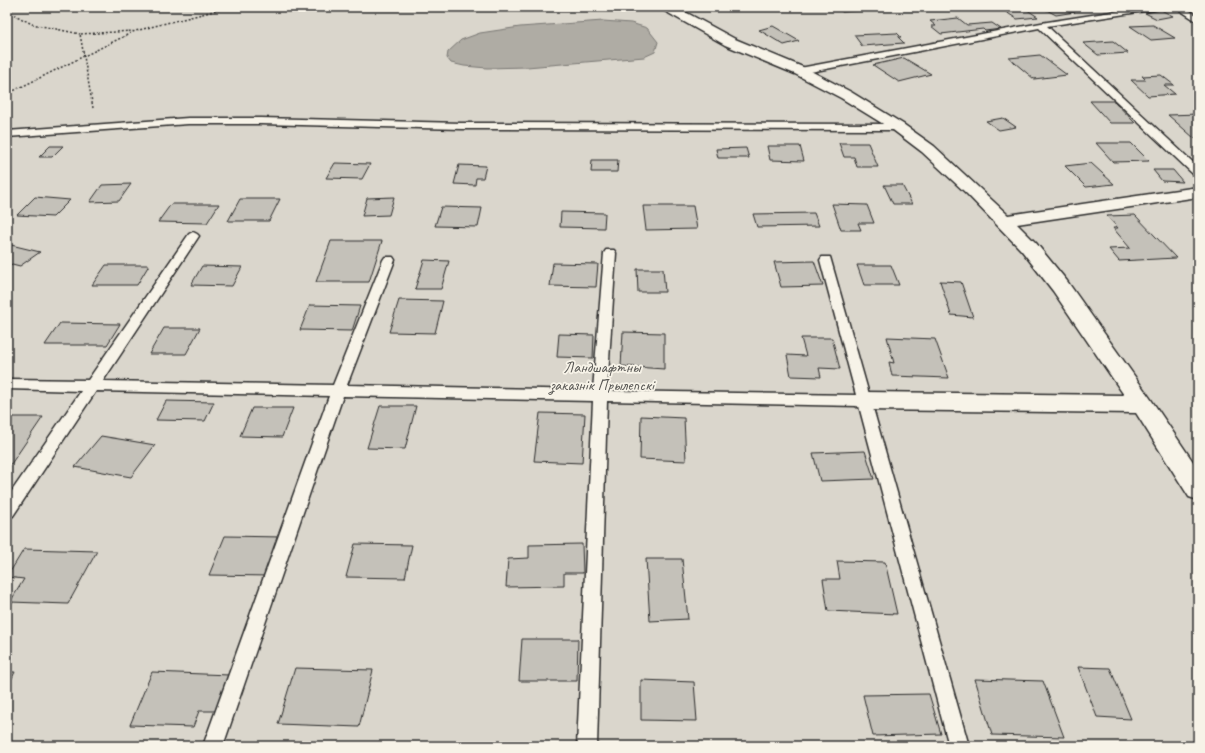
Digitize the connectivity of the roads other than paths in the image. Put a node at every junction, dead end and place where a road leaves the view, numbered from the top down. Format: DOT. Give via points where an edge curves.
graph roads {
  1 [pos="667,7"];
  2 [pos="1158,7"];
  3 [pos="1179,7"];
  4 [pos="1198,20"];
  5 [pos="1041,25"];
  6 [pos="800,71"];
  7 [pos="898,127"];
  8 [pos="7,134"];
  9 [pos="1198,173"];
  10 [pos="1198,192"];
  11 [pos="1004,221"];
  12 [pos="193,236"];
  13 [pos="610,253"];
  14 [pos="389,260"];
  15 [pos="826,260"];
  16 [pos="7,384"];
  17 [pos="91,386"];
  18 [pos="338,390"];
  19 [pos="600,395"];
  20 [pos="865,401"];
  21 [pos="1142,404"];
  22 [pos="1198,490"];
  23 [pos="7,511"];
  24 [pos="213,746"];
  25 [pos="587,746"];
  26 [pos="960,746"];
  1 -- 6 [label="street" via="730,42"];
  2 -- 5 [label="lane"];
  3 -- 4 [label="lane"];
  5 -- 6 [label="lane"];
  5 -- 9 [label="lane"];
  6 -- 7 [label="street"];
  7 -- 8 [label="lane" via="460,126 188,121"];
  7 -- 11 [label="street" via="928,149"];
  10 -- 11 [label="street"];
  11 -- 21 [label="street" via="1060,286"];
  12 -- 17 [label="lane"];
  13 -- 19 [label="lane"];
  14 -- 18 [label="lane"];
  15 -- 20 [label="lane"];
  16 -- 17 [label="lane"];
  17 -- 18 [label="lane"];
  17 -- 23 [label="lane"];
  18 -- 19 [label="lane"];
  18 -- 24 [label="lane"];
  19 -- 20 [label="lane"];
  19 -- 25 [label="lane"];
  20 -- 21 [label="street"];
  20 -- 26 [label="lane"];
  21 -- 22 [label="street"];
}
